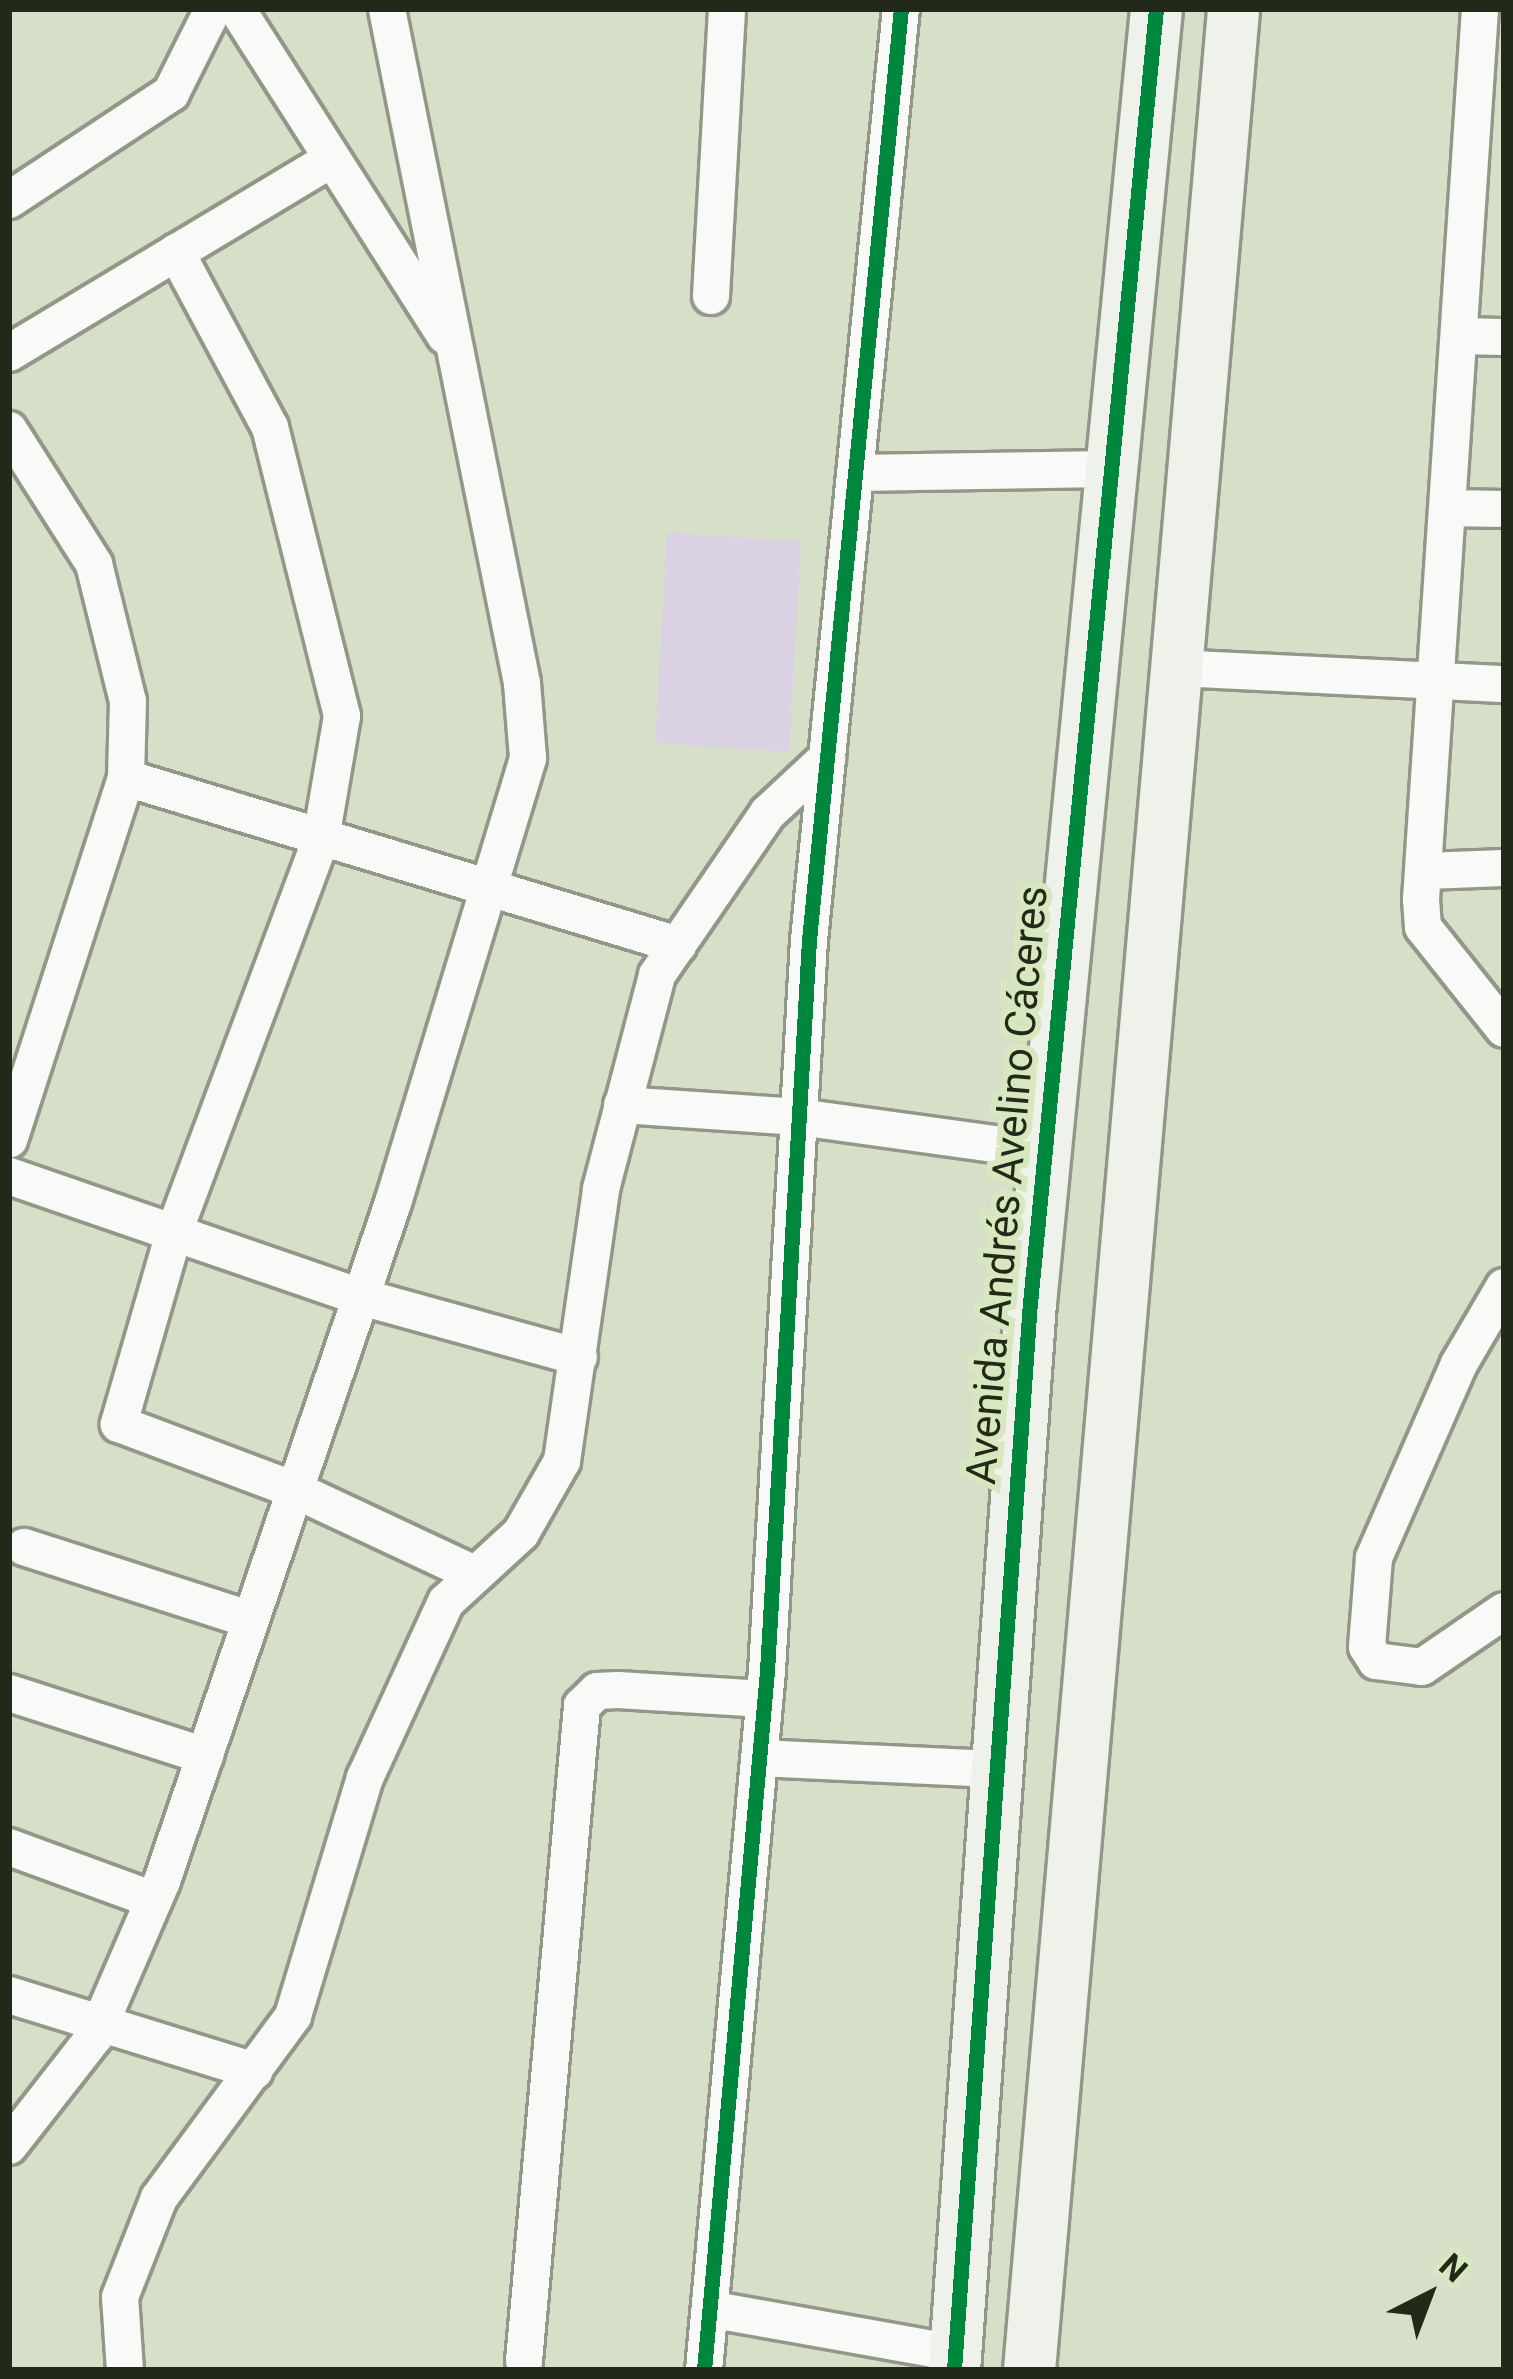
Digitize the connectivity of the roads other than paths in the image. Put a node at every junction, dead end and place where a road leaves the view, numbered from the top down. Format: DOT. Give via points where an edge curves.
graph roads {
  1 [pos="212,9"];
  2 [pos="237,9"];
  3 [pos="387,9"];
  4 [pos="727,9"];
  5 [pos="901,9"];
  6 [pos="1156,9"];
  7 [pos="1233,9"];
  8 [pos="1480,9"];
  9 [pos="328,161"];
  10 [pos="1487,164"];
  11 [pos="9,200"];
  12 [pos="176,252"];
  13 [pos="711,296"];
  14 [pos="1459,336"];
  15 [pos="1504,337"];
  16 [pos="454,348"];
  17 [pos="9,353"];
  18 [pos="9,430"];
  19 [pos="1106,470"];
  20 [pos="857,473"];
  21 [pos="1448,508"];
  22 [pos="1504,509"];
  23 [pos="1176,668"];
  24 [pos="1437,682"];
  25 [pos="1504,684"];
  26 [pos="827,758"];
  27 [pos="126,778"];
  28 [pos="321,839"];
  29 [pos="1504,868"];
  30 [pos="1426,871"];
  31 [pos="488,891"];
  32 [pos="677,945"];
  33 [pos="1504,1029"];
  34 [pos="622,1105"];
  35 [pos="799,1117"];
  36 [pos="9,1140"];
  37 [pos="1044,1150"];
  38 [pos="9,1176"];
  39 [pos="174,1233"];
  40 [pos="1504,1287"];
  41 [pos="361,1297"];
  42 [pos="579,1358"];
  43 [pos="296,1490"];
  44 [pos="23,1546"];
  45 [pos="472,1574"];
  46 [pos="1504,1611"];
  47 [pos="251,1620"];
  48 [pos="9,1693"];
  49 [pos="764,1699"];
  50 [pos="205,1756"];
  51 [pos="760,1758"];
  52 [pos="997,1769"];
  53 [pos="9,1846"];
  54 [pos="154,1900"];
  55 [pos="9,1995"];
  56 [pos="101,2021"];
  57 [pos="255,2071"];
  58 [pos="9,2146"];
  59 [pos="714,2310"];
  60 [pos="524,2361"];
  61 [pos="954,2362"];
  62 [pos="125,2370"];
  63 [pos="704,2370"];
  64 [pos="1029,2370"];
  1 -- 11 [label="street" via="171,93"];
  2 -- 9 [label="street"];
  3 -- 16 [label="street"];
  4 -- 13 [label="street"];
  5 -- 20 [label="street"];
  6 -- 19 [label="street, Avenida Andrés Avelino Cáceres"];
  7 -- 23 [label="street"];
  8 -- 10 [label="street"];
  9 -- 12 [label="street"];
  9 -- 16 [label="street"];
  10 -- 14 [label="street"];
  12 -- 17 [label="street"];
  12 -- 28 [label="street" via="270,427 343,716"];
  14 -- 15 [label="street"];
  14 -- 21 [label="street"];
  16 -- 31 [label="street" via="522,683 529,758"];
  18 -- 27 [label="street" via="94,564 128,701"];
  19 -- 20 [label="street"];
  19 -- 37 [label="street, Avenida Andrés Avelino Cáceres"];
  20 -- 26 [label="street"];
  21 -- 22 [label="street"];
  21 -- 24 [label="street"];
  23 -- 24 [label="street"];
  23 -- 64 [label="street"];
  24 -- 25 [label="street"];
  24 -- 30 [label="street"];
  26 -- 32 [label="street" via="768,814"];
  26 -- 35 [label="street"];
  27 -- 28 [label="street"];
  27 -- 36 [label="street"];
  28 -- 31 [label="street"];
  28 -- 39 [label="street"];
  29 -- 30 [label="street"];
  30 -- 33 [label="street" via="1423,927"];
  31 -- 32 [label="street"];
  31 -- 41 [label="street"];
  32 -- 34 [label="street" via="657,975"];
  34 -- 35 [label="street"];
  34 -- 42 [label="street" via="601,1189"];
  35 -- 37 [label="street"];
  35 -- 49 [label="street"];
  37 -- 52 [label="street, Avenida Andrés Avelino Cáceres"];
  38 -- 39 [label="street"];
  39 -- 41 [label="street"];
  39 -- 43 [label="street" via="119,1424"];
  40 -- 46 [label="street" via="1459,1364 1374,1558 1367,1647 1376,1661 1421,1667"];
  41 -- 42 [label="street"];
  41 -- 43 [label="street"];
  42 -- 45 [label="street" via="562,1461 520,1534"];
  43 -- 45 [label="street"];
  43 -- 47 [label="street"];
  44 -- 47 [label="street"];
  45 -- 57 [label="street" via="446,1602 364,1778 293,2016"];
  47 -- 50 [label="street"];
  48 -- 50 [label="street"];
  49 -- 51 [label="street"];
  49 -- 60 [label="street" via="618,1690 597,1691 581,1706"];
  50 -- 54 [label="street"];
  51 -- 52 [label="street"];
  51 -- 59 [label="street"];
  52 -- 61 [label="street, Avenida Andrés Avelino Cáceres"];
  53 -- 54 [label="street"];
  54 -- 56 [label="street"];
  55 -- 56 [label="street"];
  56 -- 57 [label="street"];
  56 -- 58 [label="street"];
  57 -- 62 [label="street" via="159,2198 120,2297"];
  59 -- 61 [label="street"];
  59 -- 63 [label="street"];
}
